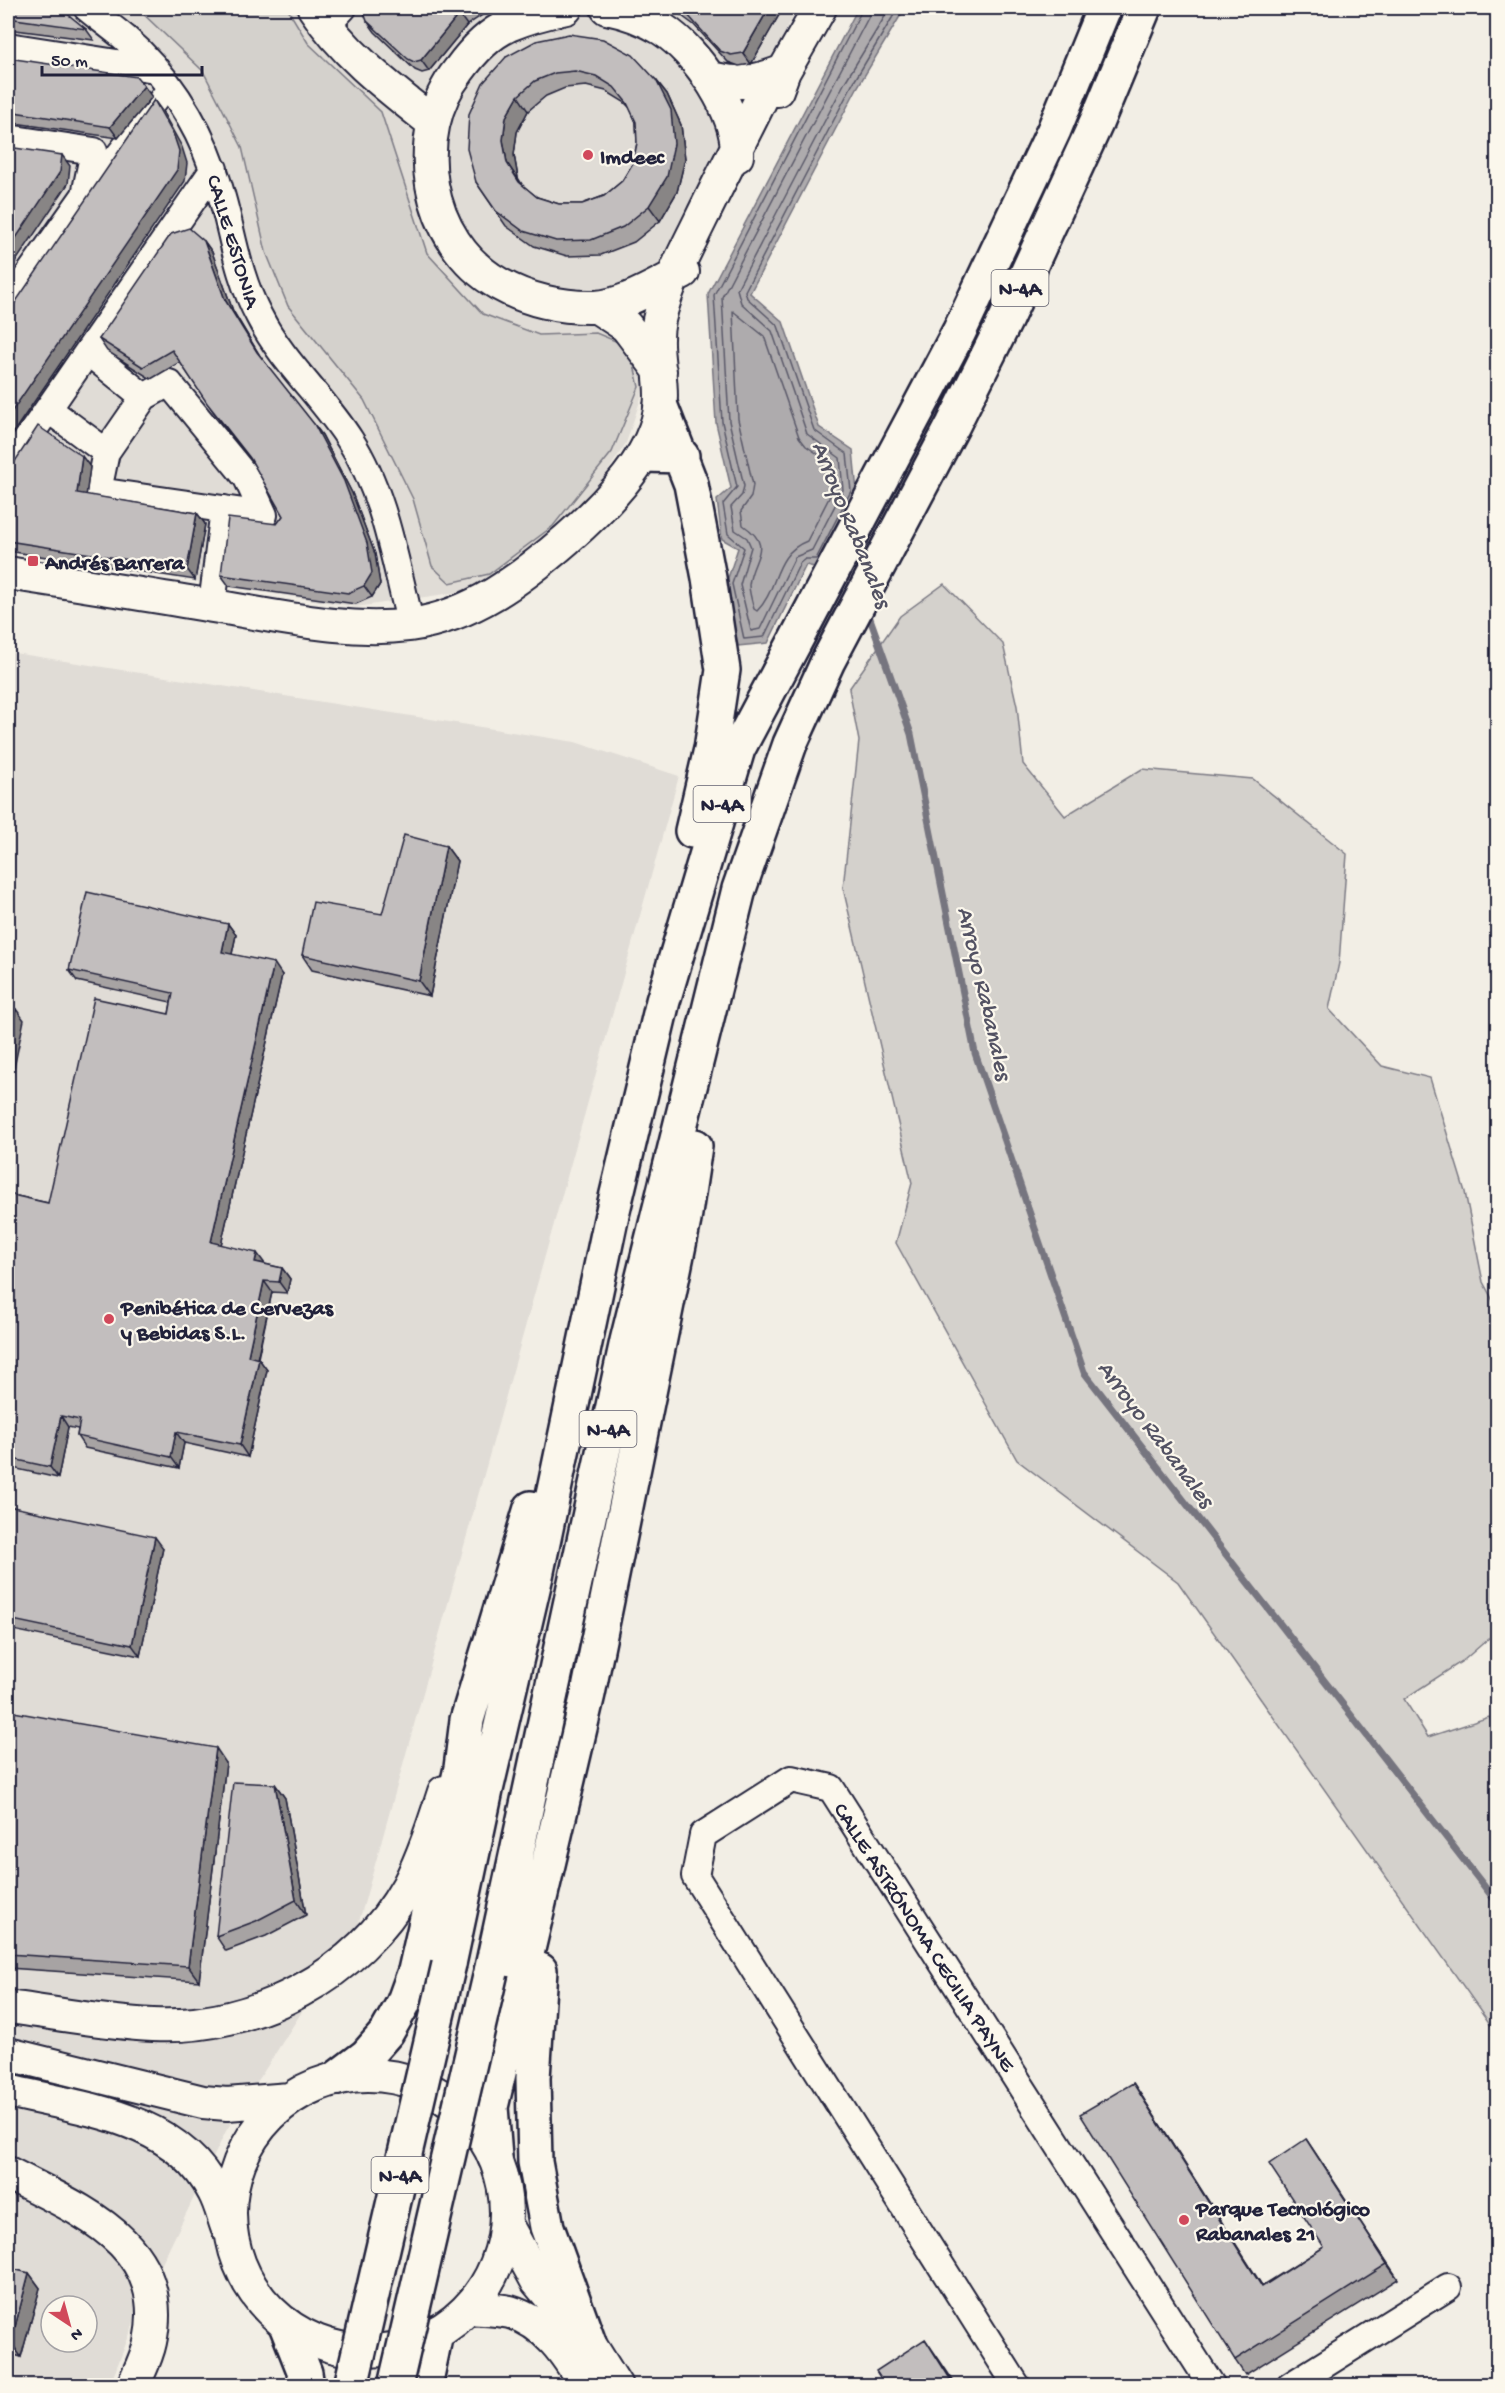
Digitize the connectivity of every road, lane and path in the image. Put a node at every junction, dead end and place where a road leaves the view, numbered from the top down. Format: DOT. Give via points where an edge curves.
graph roads {
  1 [pos="87,8"];
  2 [pos="566,8"];
  3 [pos="607,8"];
  4 [pos="820,8"];
  5 [pos="1104,8"];
  6 [pos="1144,8"];
  7 [pos="328,14"];
  8 [pos="8,46"];
  9 [pos="784,71"];
  10 [pos="162,77"];
  11 [pos="708,77"];
  12 [pos="432,122"];
  13 [pos="8,138"];
  14 [pos="738,146"];
  15 [pos="214,169"];
  16 [pos="85,195"];
  17 [pos="685,271"];
  18 [pos="8,304"];
  19 [pos="597,307"];
  20 [pos="88,352"];
  21 [pos="662,374"];
  22 [pos="144,397"];
  23 [pos="661,407"];
  24 [pos="48,409"];
  25 [pos="106,452"];
  26 [pos="644,455"];
  27 [pos="682,456"];
  28 [pos="8,467"];
  29 [pos="613,492"];
  30 [pos="224,509"];
  31 [pos="8,573"];
  32 [pos="212,605"];
  33 [pos="411,625"];
  34 [pos="740,889"];
  35 [pos="663,1001"];
  36 [pos="592,1305"];
  37 [pos="588,1694"];
  38 [pos="467,1720"];
  39 [pos="8,2007"];
  40 [pos="8,2054"];
  41 [pos="337,2078"];
  42 [pos="8,2091"];
  43 [pos="290,2099"];
  44 [pos="495,2157"];
  45 [pos="8,2173"];
  46 [pos="506,2224"];
  47 [pos="232,2243"];
  48 [pos="1448,2288"];
  49 [pos="468,2308"];
  50 [pos="286,2325"];
  51 [pos="436,2333"];
  52 [pos="589,2343"];
  53 [pos="134,2385"];
  54 [pos="307,2385"];
  55 [pos="351,2385"];
  56 [pos="395,2385"];
  57 [pos="425,2385"];
  58 [pos="586,2385"];
  59 [pos="616,2385"];
  60 [pos="1017,2385"];
  61 [pos="1212,2385"];
  62 [pos="1290,2385"];
  1 -- 10 [label="street, CALLE ESTONIA" via="127,39"];
  2 -- 12 [label="street" via="508,25 474,50 448,83"];
  3 -- 11 [label="street" via="635,14 664,30"];
  4 -- 9 [label="street"];
  5 -- 35 [label="main road, N-4A" via="1054,130 959,332 738,749"];
  6 -- 34 [label="main road, N-4A" via="1006,319 828,661 790,744"];
  7 -- 12 [label="street" via="371,74"];
  8 -- 10 [label="street"];
  9 -- 11 [label="street" via="755,82"];
  9 -- 14 [label="street" via="765,91"];
  9 -- 17 [label="street" via="751,169"];
  10 -- 15 [label="street, CALLE ESTONIA" via="190,120"];
  10 -- 16 [label="street"];
  11 -- 14 [label="street" via="723,101"];
  12 -- 19 [label="street" via="428,169 439,214 462,253 497,284 540,302"];
  13 -- 16 [label="street" via="94,151"];
  14 -- 17 [label="street" via="736,176"];
  15 -- 20 [label="street"];
  15 -- 33 [label="street, CALLE ESTONIA" via="244,285 260,318 345,432 367,471"];
  16 -- 18 [label="street"];
  17 -- 19 [label="street" via="643,292"];
  17 -- 21 [label="street"];
  19 -- 21 [label="street" via="626,326"];
  20 -- 22 [label="street"];
  20 -- 24 [label="street"];
  21 -- 23 [label="street"];
  21 -- 29 [label="street"];
  22 -- 25 [label="street"];
  22 -- 30 [label="street" via="169,383 247,478 264,515"];
  23 -- 26 [label="street"];
  23 -- 27 [label="main road"];
  24 -- 25 [label="street"];
  24 -- 28 [label="street"];
  25 -- 30 [label="street" via="98,491"];
  26 -- 27 [label="main road"];
  26 -- 29 [label="street"];
  27 -- 35 [label="main road" via="710,578 723,670 711,749 688,845"];
  29 -- 33 [label="street" via="540,563 489,599"];
  30 -- 32 [label="street"];
  31 -- 32 [label="street"];
  32 -- 33 [label="street" via="324,624"];
  34 -- 37 [label="main road" via="702,1092 684,1220"];
  34 -- 56 [label="main road, N-4A, bridge" via="627,1341 490,1972"];
  35 -- 36 [label="main road, N-4A"];
  36 -- 38 [label="main road"];
  36 -- 55 [label="main road, N-4A, bridge" via="536,1576"];
  37 -- 44 [label="main road" via="491,2107"];
  37 -- 52 [label="main road" via="577,1788 538,1982 533,2078 535,2162 546,2227"];
  38 -- 39 [label="street" via="435,1819 408,1886 378,1929 334,1970 276,2005 210,2023 152,2025"];
  38 -- 41 [label="main road" via="461,1768 415,1971 387,2032 366,2056"];
  40 -- 43 [label="street" via="202,2102"];
  41 -- 43 [label="street"];
  41 -- 44 [label="street" via="385,2076 430,2089 468,2118"];
  42 -- 47 [label="street" via="137,2124 168,2141 194,2164 214,2191"];
  43 -- 47 [label="street" via="260,2127 239,2163 230,2202"];
  44 -- 46 [label="street" via="504,2190"];
  45 -- 53 [label="street" via="115,2233 145,2270 153,2302 150,2343"];
  46 -- 49 [label="street" via="494,2270"];
  46 -- 52 [label="street" via="537,2281"];
  47 -- 50 [label="street" via="244,2275 262,2303"];
  48 -- 62 [label="street"];
  49 -- 51 [label="street"];
  49 -- 58 [label="street" via="508,2311 541,2328 568,2357"];
  50 -- 51 [label="street" via="321,2344 360,2352 399,2348"];
  50 -- 54 [label="main road"];
  51 -- 57 [label="main road"];
  52 -- 59 [label="street"];
  60 -- 61 [label="street, CALLE ASTRÓNOMA CECILIA PAYNE" via="694,1876 703,1835 791,1779 831,1788"];
}
